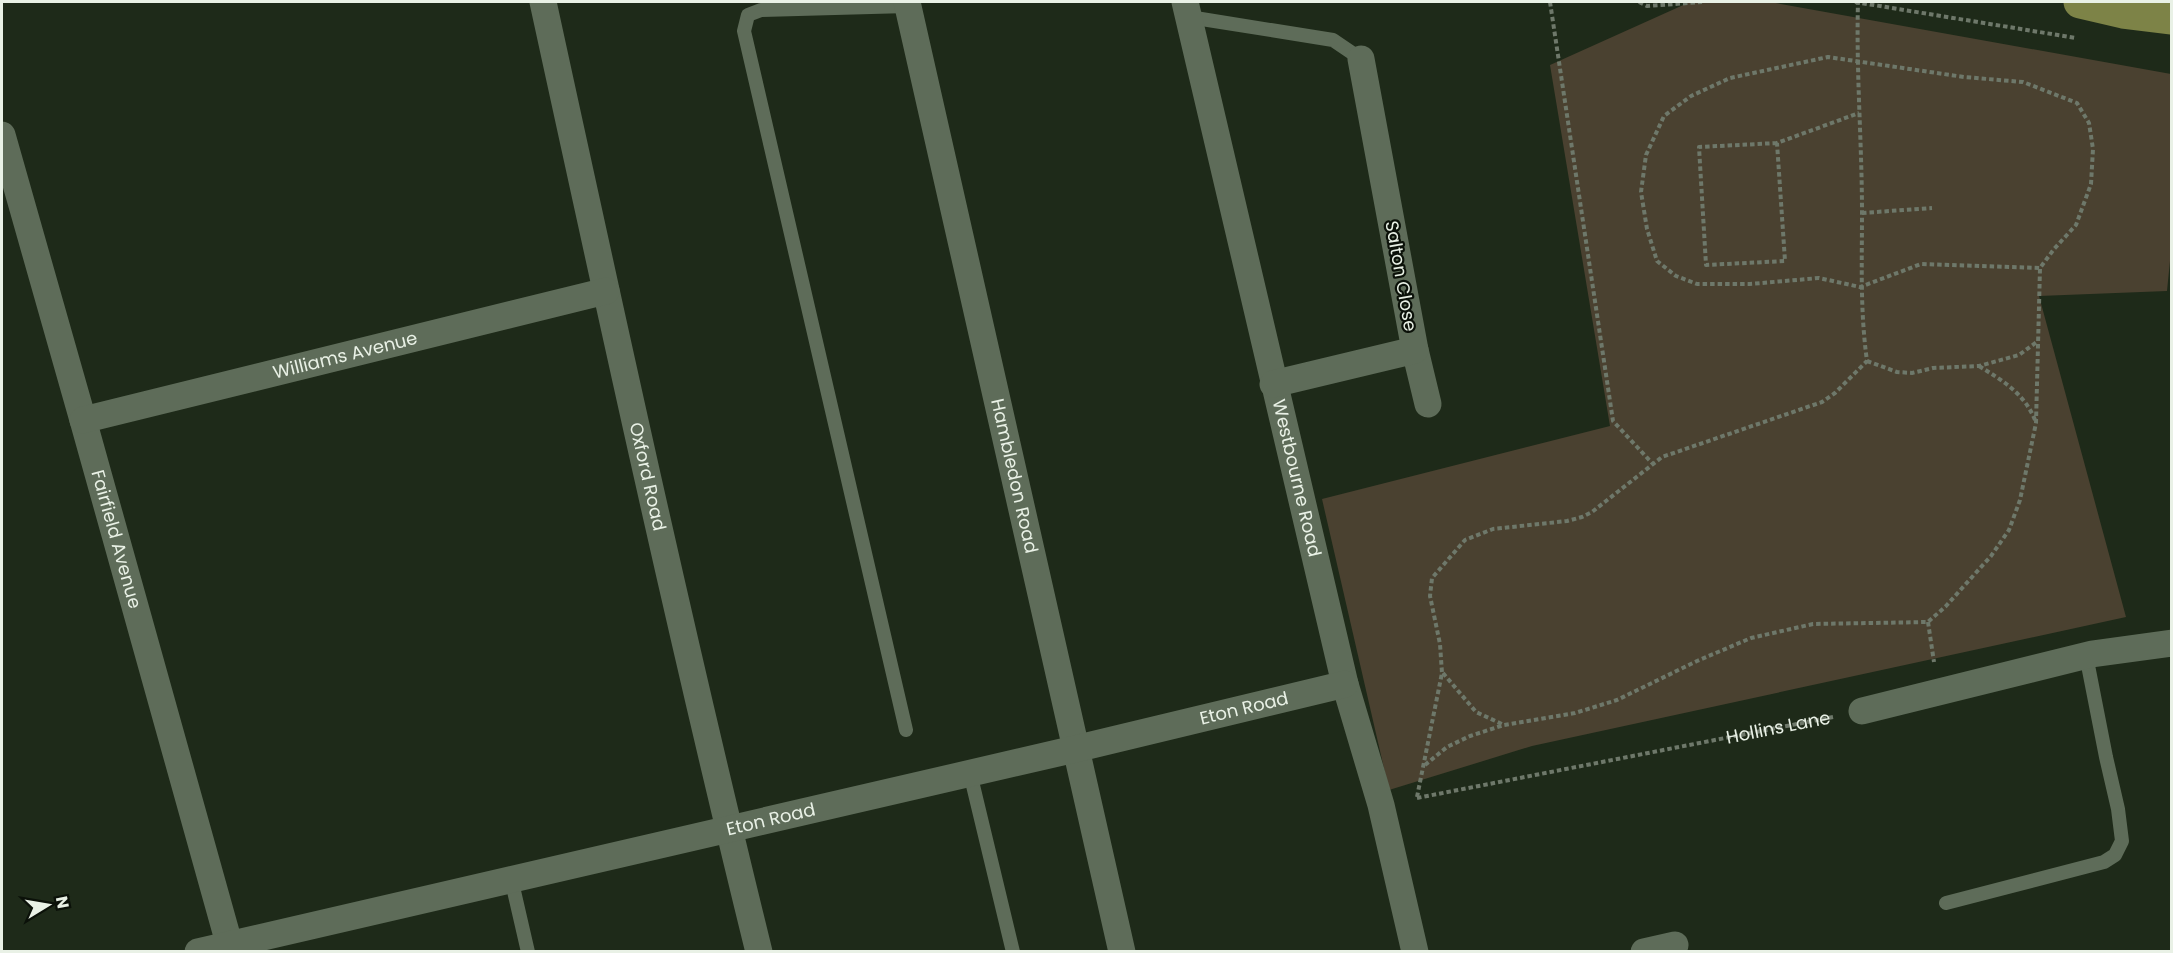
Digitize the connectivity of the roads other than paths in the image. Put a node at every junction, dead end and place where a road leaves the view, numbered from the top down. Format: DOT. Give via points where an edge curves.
graph roads {
  1 [pos="543,2"];
  2 [pos="2080,2"];
  3 [pos="907,4"];
  4 [pos="1187,9"];
  5 [pos="2172,18"];
  6 [pos="1361,59"];
  7 [pos="2,135"];
  8 [pos="606,291"];
  9 [pos="1415,350"];
  10 [pos="1273,384"];
  11 [pos="1428,404"];
  12 [pos="84,420"];
  13 [pos="2172,643"];
  14 [pos="2086,655"];
  15 [pos="1345,684"];
  16 [pos="1862,711"];
  17 [pos="906,730"];
  18 [pos="1076,749"];
  19 [pos="970,773"];
  20 [pos="729,829"];
  21 [pos="511,879"];
  22 [pos="1946,903"];
  23 [pos="279,942"];
  24 [pos="229,944"];
  25 [pos="1675,945"];
  26 [pos="198,951"];
  27 [pos="528,951"];
  28 [pos="759,951"];
  29 [pos="1013,951"];
  30 [pos="1122,951"];
  31 [pos="1415,951"];
  32 [pos="1644,951"];
  1 -- 8 [label="street, Oxford Road"];
  2 -- 5 [label="main road"];
  3 -- 17 [label="lane" via="761,10 748,15 744,31"];
  3 -- 18 [label="street, Hambledon Road"];
  4 -- 6 [label="lane" via="1332,40"];
  4 -- 10 [label="street, Westbourne Road"];
  6 -- 9 [label="street, Salton Close"];
  7 -- 12 [label="street, Fairfield Avenue"];
  8 -- 12 [label="street, Williams Avenue"];
  8 -- 20 [label="street, Oxford Road"];
  9 -- 10 [label="street, Salton Close"];
  9 -- 11 [label="street"];
  10 -- 15 [label="street, Westbourne Road"];
  12 -- 24 [label="street, Fairfield Avenue"];
  13 -- 14 [label="street"];
  14 -- 16 [label="street"];
  14 -- 22 [label="lane" via="2118,809 2122,841 2115,855 2104,862"];
  15 -- 18 [label="street, Eton Road"];
  15 -- 31 [label="street, Westbourne Road" via="1381,806"];
  18 -- 19 [label="street, Eton Road"];
  18 -- 30 [label="street, Hambledon Road"];
  19 -- 20 [label="street, Eton Road"];
  19 -- 29 [label="lane"];
  20 -- 21 [label="street, Eton Road"];
  20 -- 28 [label="street, Oxford Road"];
  21 -- 23 [label="street, Eton Road"];
  21 -- 27 [label="lane"];
  23 -- 24 [label="street, Eton Road"];
  24 -- 26 [label="street, Eton Road"];
  25 -- 32 [label="street"];
}
